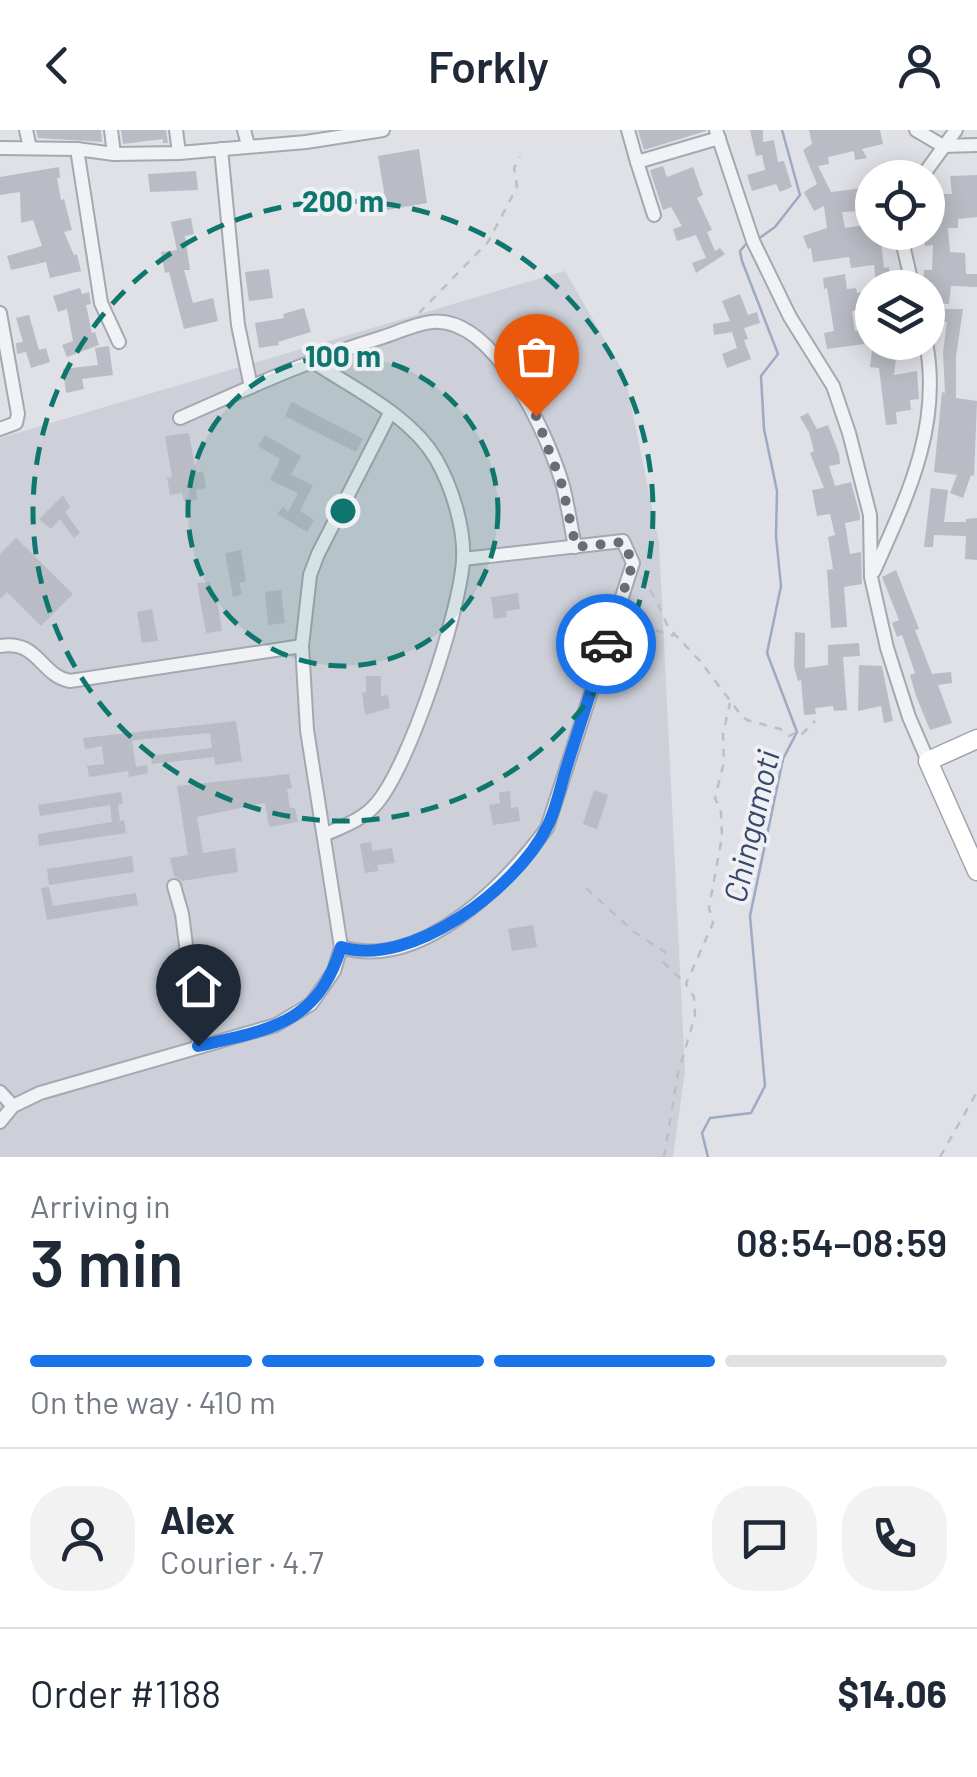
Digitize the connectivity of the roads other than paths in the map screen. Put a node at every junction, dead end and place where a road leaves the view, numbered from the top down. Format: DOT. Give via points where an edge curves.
graph roads {
  1 [pos="26,130"];
  2 [pos="111,130"];
  3 [pos="176,130"];
  4 [pos="244,130"];
  5 [pos="379,130"];
  6 [pos="628,130"];
  7 [pos="916,130"];
  8 [pos="956,130"];
  9 [pos="717,134"];
  10 [pos="305,136"];
  11 [pos="248,145"];
  12 [pos="977,145"];
  13 [pos="943,146"];
  14 [pos="0,148"];
  15 [pos="30,148"];
  16 [pos="77,148"];
  17 [pos="221,149"];
  18 [pos="179,153"];
  19 [pos="114,154"];
  20 [pos="933,160"];
  21 [pos="637,162"];
  22 [pos="654,215"];
  23 [pos="0,313"];
  24 [pos="119,342"];
  25 [pos="927,360"];
  26 [pos="312,361"];
  27 [pos="252,387"];
  28 [pos="390,414"];
  29 [pos="180,418"];
  30 [pos="0,429"];
  31 [pos="576,547"];
  32 [pos="463,560"];
  33 [pos="871,578"];
  34 [pos="0,646"];
  35 [pos="302,646"];
  36 [pos="977,739"];
  37 [pos="928,761"];
  38 [pos="326,834"];
  39 [pos="977,871"];
  40 [pos="174,886"];
  41 [pos="341,947"];
  42 [pos="198,1046"];
  43 [pos="0,1092"];
  44 [pos="13,1106"];
  45 [pos="0,1122"];
  1 -- 15 [label="street"];
  2 -- 19 [label="street"];
  3 -- 18 [label="street"];
  4 -- 11 [label="street"];
  5 -- 10 [label="street"];
  6 -- 21 [label="street"];
  7 -- 13 [label="street"];
  8 -- 13 [label="street"];
  9 -- 21 [label="street"];
  9 -- 33 [label="street" via="754,241 832,386 849,433 870,515"];
  10 -- 11 [label="street"];
  11 -- 17 [label="street"];
  12 -- 13 [label="street"];
  13 -- 20 [label="street"];
  14 -- 15 [label="street"];
  15 -- 16 [label="street"];
  16 -- 19 [label="street"];
  16 -- 24 [label="street" via="101,303"];
  17 -- 18 [label="street"];
  17 -- 27 [label="street" via="238,325"];
  18 -- 19 [label="street"];
  21 -- 22 [label="street"];
  23 -- 30 [label="street" via="18,414 16,423"];
  25 -- 33 [label="street" via="930,420 920,463"];
  26 -- 27 [label="street"];
  26 -- 28 [label="street"];
  26 -- 31 [label="street" via="433,321 459,326 494,353 536,416"];
  27 -- 29 [label="street"];
  28 -- 32 [label="street" via="415,431 436,459 454,499"];
  28 -- 35 [label="street" via="310,575"];
  31 -- 32 [label="street"];
  31 -- 41 [label="street" via="623,542 633,563 547,828 472,908 435,932 387,950"];
  32 -- 38 [label="street" via="452,618 396,775 376,806"];
  33 -- 37 [label="street" via="898,685"];
  34 -- 35 [label="street" via="32,651 56,679 70,682"];
  35 -- 38 [label="street"];
  36 -- 37 [label="main road"];
  37 -- 39 [label="main road"];
  38 -- 41 [label="street"];
  40 -- 42 [label="street"];
  41 -- 42 [label="street" via="311,1004 276,1025"];
  42 -- 44 [label="street"];
  43 -- 44 [label="street"];
  44 -- 45 [label="street"];
}
